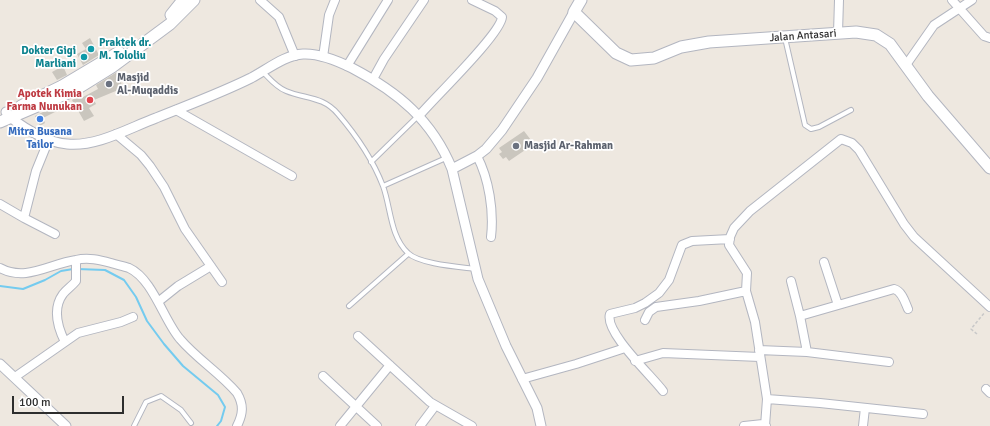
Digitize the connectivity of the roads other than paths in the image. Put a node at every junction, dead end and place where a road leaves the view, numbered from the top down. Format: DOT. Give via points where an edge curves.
graph roads {
  1 [pos="194,0"];
  2 [pos="260,0"];
  3 [pos="335,0"];
  4 [pos="388,0"];
  5 [pos="424,0"];
  6 [pos="472,0"];
  7 [pos="581,0"];
  8 [pos="839,0"];
  9 [pos="952,0"];
  10 [pos="972,0"];
  11 [pos="181,1"];
  12 [pos="959,8"];
  13 [pos="574,12"];
  14 [pos="838,33"];
  15 [pos="784,38"];
  16 [pos="990,38"];
  17 [pos="295,56"];
  18 [pos="323,57"];
  19 [pos="906,65"];
  20 [pos="347,66"];
  21 [pos="263,72"];
  22 [pos="373,79"];
  23 [pos="176,110"];
  24 [pos="851,110"];
  25 [pos="6,115"];
  26 [pos="419,116"];
  27 [pos="0,122"];
  28 [pos="116,134"];
  29 [pos="49,139"];
  30 [pos="477,156"];
  31 [pos="447,158"];
  32 [pos="371,162"];
  33 [pos="990,168"];
  34 [pos="452,169"];
  35 [pos="292,176"];
  36 [pos="383,186"];
  37 [pos="0,204"];
  38 [pos="24,218"];
  39 [pos="55,234"];
  40 [pos="491,237"];
  41 [pos="730,240"];
  42 [pos="408,254"];
  43 [pos="76,260"];
  44 [pos="824,262"];
  45 [pos="211,266"];
  46 [pos="0,268"];
  47 [pos="475,269"];
  48 [pos="222,282"];
  49 [pos="791,282"];
  50 [pos="746,291"];
  51 [pos="158,302"];
  52 [pos="838,305"];
  53 [pos="349,306"];
  54 [pos="990,307"];
  55 [pos="908,309"];
  56 [pos="800,316"];
  57 [pos="133,317"];
  58 [pos="645,320"];
  59 [pos="358,336"];
  60 [pos="65,342"];
  61 [pos="625,348"];
  62 [pos="806,352"];
  63 [pos="759,354"];
  64 [pos="635,361"];
  65 [pos="889,362"];
  66 [pos="0,364"];
  67 [pos="390,365"];
  68 [pos="323,376"];
  69 [pos="15,377"];
  70 [pos="522,379"];
  71 [pos="663,391"];
  72 [pos="767,400"];
  73 [pos="435,406"];
  74 [pos="356,407"];
  75 [pos="865,408"];
  76 [pos="923,414"];
  77 [pos="191,423"];
  78 [pos="66,426"];
  79 [pos="134,426"];
  80 [pos="237,426"];
  81 [pos="340,426"];
  82 [pos="377,426"];
  83 [pos="420,426"];
  84 [pos="472,426"];
  85 [pos="541,426"];
  86 [pos="744,426"];
  87 [pos="765,426"];
  88 [pos="863,426"];
  1 -- 25 [label="main road" via="177,19 112,66 69,93"];
  2 -- 17 [label="street" via="279,17"];
  3 -- 18 [label="street" via="329,15"];
  4 -- 20 [label="street"];
  5 -- 22 [label="street"];
  6 -- 26 [label="street" via="495,11 502,17 501,23"];
  7 -- 13 [label="main road"];
  8 -- 14 [label="street"];
  9 -- 12 [label="street"];
  10 -- 12 [label="street"];
  11 -- 25 [label="main road" via="170,16 110,59"];
  12 -- 16 [label="street" via="984,36"];
  12 -- 19 [label="street" via="934,25"];
  13 -- 15 [label="main road, Jalan Antasari" via="616,53 631,60 654,58 695,44"];
  13 -- 30 [label="street" via="538,78 495,140"];
  14 -- 15 [label="main road, Jalan Antasari"];
  14 -- 19 [label="main road, Jalan Antasari" via="862,32 876,35 890,44"];
  15 -- 24 [label="lane" via="805,125 811,130"];
  17 -- 18 [label="street" via="308,54"];
  17 -- 21 [label="street"];
  18 -- 20 [label="street"];
  19 -- 33 [label="main road, Jalan Antasari" via="928,96"];
  20 -- 22 [label="street"];
  21 -- 23 [label="street"];
  21 -- 32 [label="lane" via="276,86 319,99 337,112"];
  22 -- 26 [label="street" via="403,100"];
  23 -- 28 [label="street"];
  23 -- 35 [label="street"];
  25 -- 27 [label="main road"];
  25 -- 29 [label="street"];
  26 -- 31 [label="street" via="434,134"];
  26 -- 32 [label="lane"];
  28 -- 29 [label="street" via="76,144"];
  28 -- 45 [label="street" via="150,166 185,229"];
  29 -- 38 [label="street" via="36,171"];
  30 -- 34 [label="street"];
  30 -- 40 [label="street" via="483,167 490,202"];
  31 -- 34 [label="street"];
  31 -- 36 [label="lane"];
  32 -- 36 [label="lane"];
  34 -- 47 [label="street"];
  36 -- 42 [label="lane" via="396,238"];
  37 -- 38 [label="street"];
  38 -- 39 [label="street"];
  41 -- 50 [label="street" via="732,252 747,273"];
  41 -- 54 [label="street" via="734,228 750,211 842,139 846,140 859,150 910,233"];
  41 -- 61 [label="street" via="692,241 682,245 669,280 658,293 635,308 610,314 609,321"];
  42 -- 47 [label="lane" via="428,262"];
  42 -- 53 [label="lane"];
  43 -- 46 [label="street" via="26,274 14,274"];
  43 -- 51 [label="street" via="97,260 129,268 137,274"];
  43 -- 60 [label="street" via="76,280 62,295 58,305 57,324"];
  44 -- 52 [label="street"];
  45 -- 48 [label="street"];
  45 -- 51 [label="street"];
  47 -- 70 [label="street"];
  49 -- 56 [label="street"];
  50 -- 58 [label="street" via="699,302 656,307 649,312"];
  50 -- 63 [label="street" via="755,322"];
  51 -- 80 [label="street" via="178,337 241,399 243,412"];
  52 -- 55 [label="street" via="896,289"];
  52 -- 56 [label="street"];
  56 -- 62 [label="street"];
  57 -- 60 [label="street" via="81,332"];
  59 -- 67 [label="street"];
  60 -- 69 [label="street"];
  61 -- 64 [label="street"];
  61 -- 70 [label="street"];
  62 -- 63 [label="street"];
  62 -- 65 [label="street"];
  63 -- 64 [label="street" via="663,353"];
  63 -- 72 [label="street"];
  64 -- 71 [label="street" via="652,376"];
  66 -- 69 [label="street"];
  67 -- 73 [label="street"];
  67 -- 74 [label="street"];
  68 -- 74 [label="street"];
  69 -- 78 [label="street"];
  70 -- 85 [label="street" via="537,408"];
  72 -- 75 [label="street" via="820,402"];
  72 -- 87 [label="street"];
  73 -- 83 [label="street"];
  73 -- 84 [label="street"];
  74 -- 81 [label="street"];
  74 -- 82 [label="street"];
  75 -- 76 [label="street"];
  75 -- 88 [label="street"];
  77 -- 79 [label="lane" via="181,410 161,396 146,402"];
  86 -- 87 [label="street"];
}
